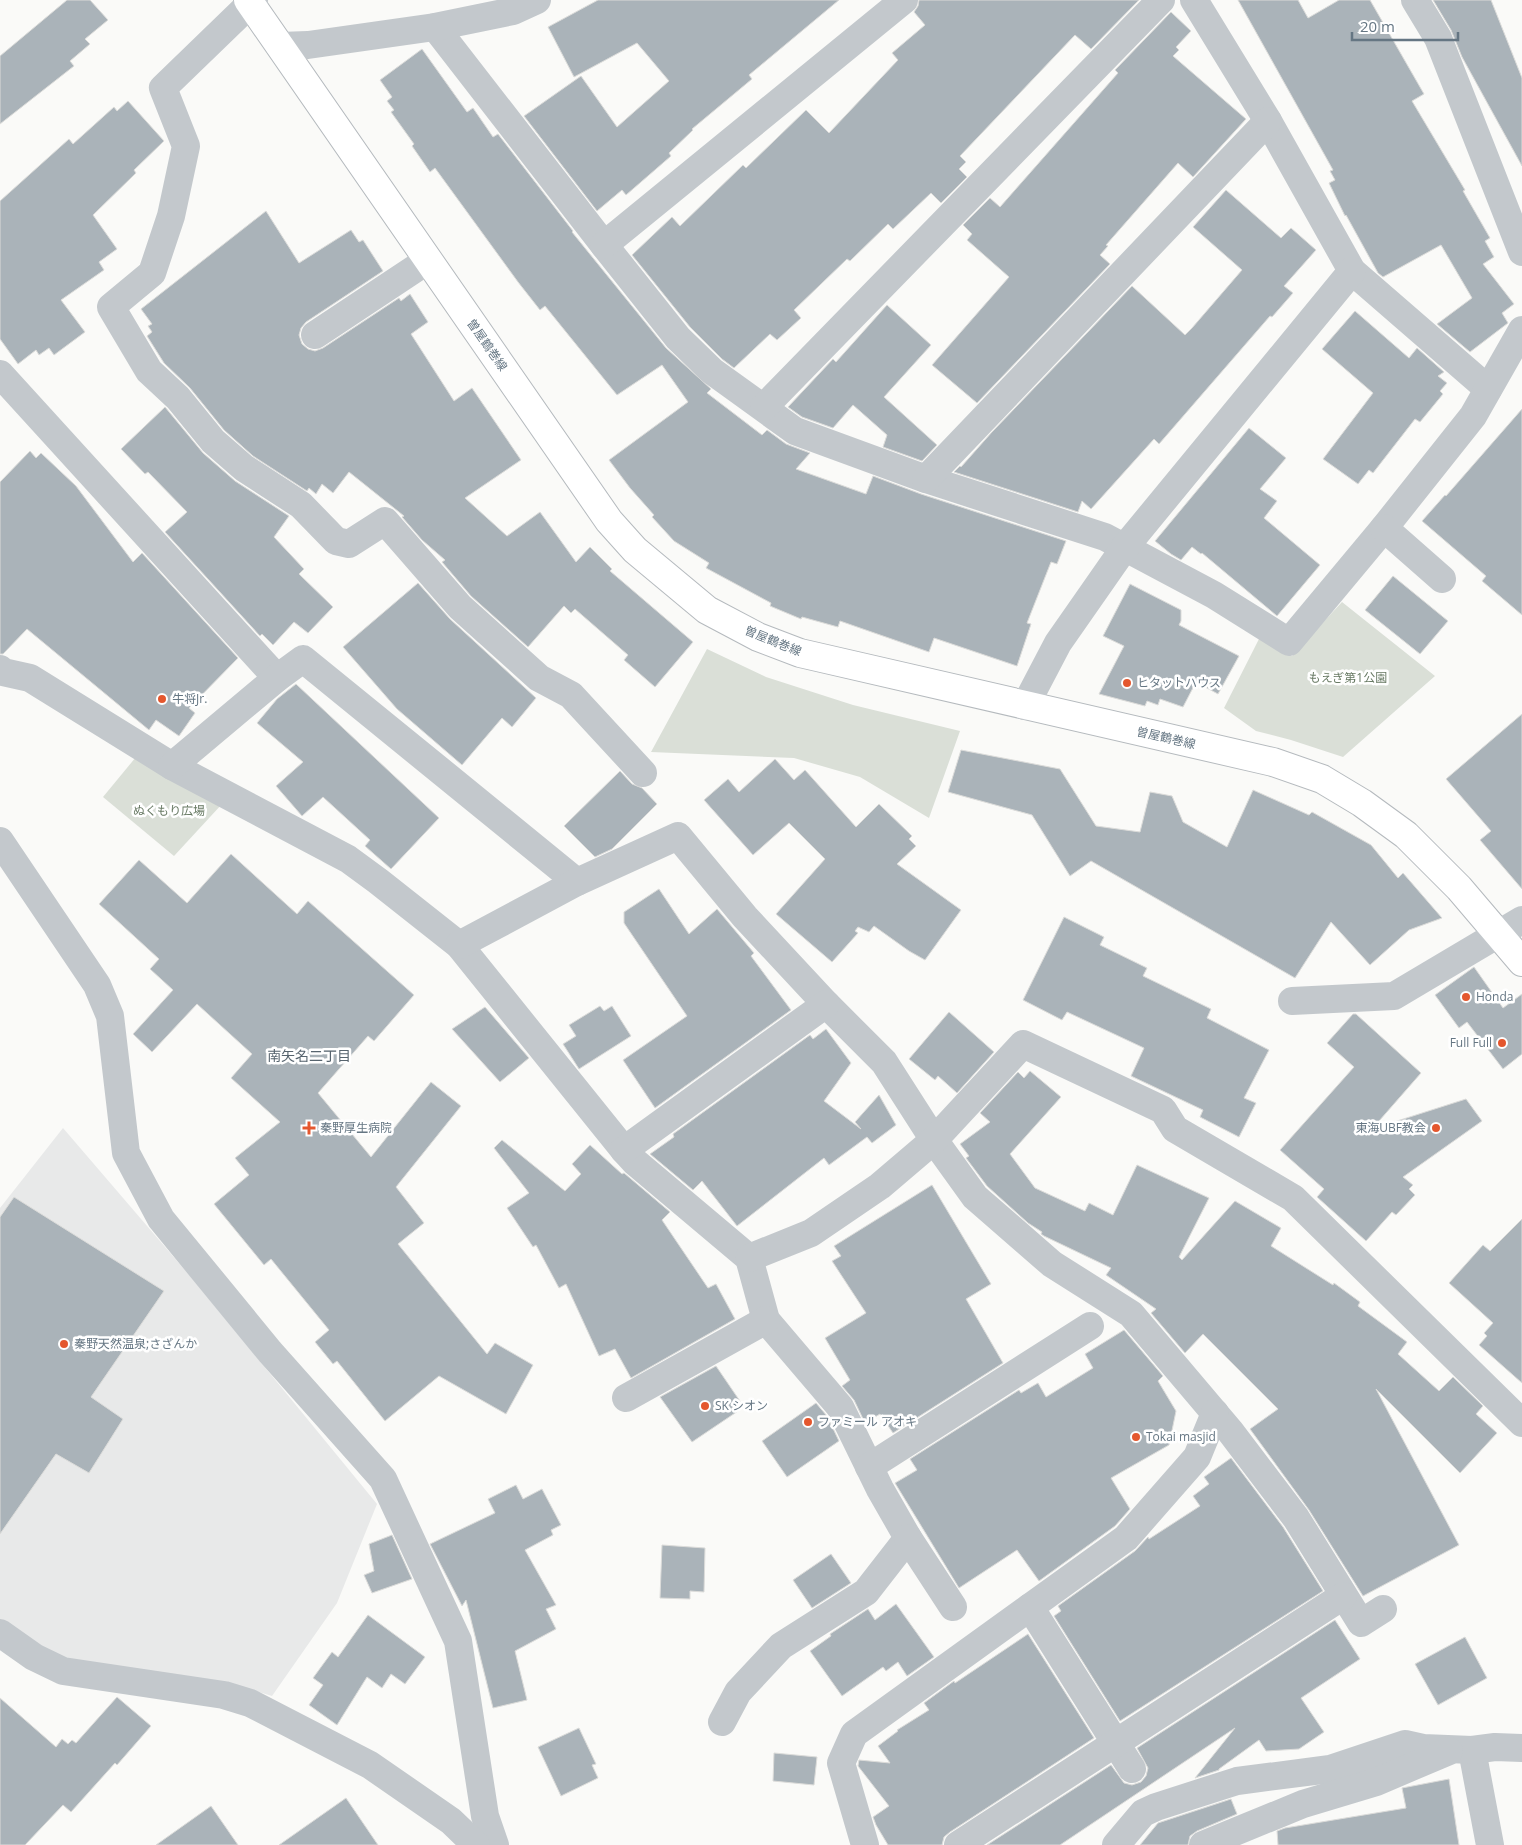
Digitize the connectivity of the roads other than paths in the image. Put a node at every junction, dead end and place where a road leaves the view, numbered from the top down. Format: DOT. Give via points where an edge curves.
graph roads {
  1 [pos="537,0"];
  2 [pos="904,0"];
  3 [pos="1160,0"];
  4 [pos="1194,0"];
  5 [pos="1415,0"];
  6 [pos="251,1"];
  7 [pos="435,27"];
  8 [pos="280,46"];
  9 [pos="1268,121"];
  10 [pos="604,245"];
  11 [pos="1522,252"];
  12 [pos="428,260"];
  13 [pos="1352,271"];
  14 [pos="1522,330"];
  15 [pos="315,335"];
  16 [pos="0,374"];
  17 [pos="1488,388"];
  18 [pos="764,407"];
  19 [pos="926,479"];
  20 [pos="1384,528"];
  21 [pos="1125,546"];
  22 [pos="1442,579"];
  23 [pos="0,669"];
  24 [pos="277,678"];
  25 [pos="1025,706"];
  26 [pos="172,766"];
  27 [pos="643,773"];
  28 [pos="0,841"];
  29 [pos="577,882"];
  30 [pos="1522,920"];
  31 [pos="1498,934"];
  32 [pos="459,945"];
  33 [pos="1522,962"];
  34 [pos="1292,1001"];
  35 [pos="826,1004"];
  36 [pos="934,1140"];
  37 [pos="624,1150"];
  38 [pos="749,1258"];
  39 [pos="766,1320"];
  40 [pos="1090,1326"];
  41 [pos="626,1398"];
  42 [pos="1214,1414"];
  43 [pos="1522,1423"];
  44 [pos="869,1467"];
  45 [pos="908,1538"];
  46 [pos="1343,1596"];
  47 [pos="953,1607"];
  48 [pos="1030,1607"];
  49 [pos="1383,1609"];
  50 [pos="0,1632"];
  51 [pos="722,1722"];
  52 [pos="1116,1743"];
  53 [pos="1522,1748"];
  54 [pos="1464,1749"];
  55 [pos="1132,1768"];
  56 [pos="476,1845"];
  57 [pos="495,1845"];
  58 [pos="865,1845"];
  59 [pos="958,1845"];
  60 [pos="1116,1845"];
  61 [pos="1203,1845"];
  62 [pos="1490,1845"];
  1 -- 7 [label="street" via="513,11"];
  2 -- 10 [label="street"];
  3 -- 18 [label="street"];
  4 -- 9 [label="street"];
  5 -- 11 [label="street" via="1438,38"];
  6 -- 8 [label="main road, 曽屋鶴巻線"];
  6 -- 27 [label="street" via="163,88 186,146 171,216 152,274 111,307 149,371 178,398 225,452 301,505 336,541 349,544 385,522 460,607 539,678 571,695"];
  7 -- 8 [label="street"];
  7 -- 10 [label="street"];
  8 -- 12 [label="main road, 曽屋鶴巻線"];
  9 -- 13 [label="street"];
  9 -- 19 [label="street"];
  10 -- 18 [label="street" via="678,338 712,371"];
  12 -- 15 [label="street"];
  12 -- 25 [label="main road, 曽屋鶴巻線" via="609,521 635,550 707,610 758,637 800,653"];
  13 -- 17 [label="street"];
  13 -- 21 [label="street"];
  14 -- 17 [label="street"];
  16 -- 24 [label="street"];
  17 -- 20 [label="street" via="1473,416"];
  18 -- 19 [label="street" via="796,431"];
  19 -- 21 [label="street"];
  20 -- 21 [label="street" via="1289,642 1214,595"];
  20 -- 22 [label="street"];
  21 -- 25 [label="street" via="1058,643"];
  23 -- 26 [label="street" via="30,678"];
  24 -- 26 [label="street"];
  24 -- 29 [label="street" via="303,659"];
  25 -- 31 [label="main road, 曽屋鶴巻線" via="1272,762 1322,779 1406,835 1459,888"];
  26 -- 32 [label="street" via="348,859"];
  28 -- 57 [label="street" via="97,985 110,1016 126,1153 161,1219 270,1352 383,1479 458,1641 485,1816"];
  29 -- 32 [label="street"];
  29 -- 35 [label="street" via="678,836 745,917"];
  30 -- 31 [label="street"];
  31 -- 33 [label="main road, 曽屋鶴巻線"];
  31 -- 34 [label="street" via="1394,996"];
  32 -- 37 [label="street"];
  35 -- 36 [label="street" via="884,1062"];
  35 -- 37 [label="street"];
  36 -- 38 [label="street" via="880,1186 811,1233"];
  36 -- 42 [label="street" via="975,1197 1052,1264 1131,1314"];
  36 -- 43 [label="street" via="1023,1044 1163,1110 1175,1129 1293,1198"];
  37 -- 38 [label="street"];
  38 -- 39 [label="street"];
  39 -- 41 [label="street"];
  39 -- 44 [label="street" via="840,1407"];
  40 -- 44 [label="street"];
  42 -- 46 [label="street" via="1296,1518"];
  42 -- 48 [label="street" via="1197,1457 1126,1538"];
  44 -- 45 [label="street"];
  45 -- 47 [label="street"];
  45 -- 51 [label="street" via="866,1592 781,1646 738,1692"];
  46 -- 49 [label="street" via="1361,1623"];
  46 -- 52 [label="street"];
  48 -- 52 [label="street"];
  48 -- 58 [label="street" via="854,1734 841,1763"];
  50 -- 56 [label="street" via="34,1658 63,1671 224,1695 250,1703 370,1765 451,1821"];
  52 -- 55 [label="street"];
  52 -- 59 [label="street"];
  53 -- 54 [label="street"];
  54 -- 60 [label="street" via="1420,1738 1330,1769 1237,1781 1143,1813"];
  54 -- 61 [label="street" via="1376,1782 1303,1804"];
  54 -- 62 [label="street"];
}
